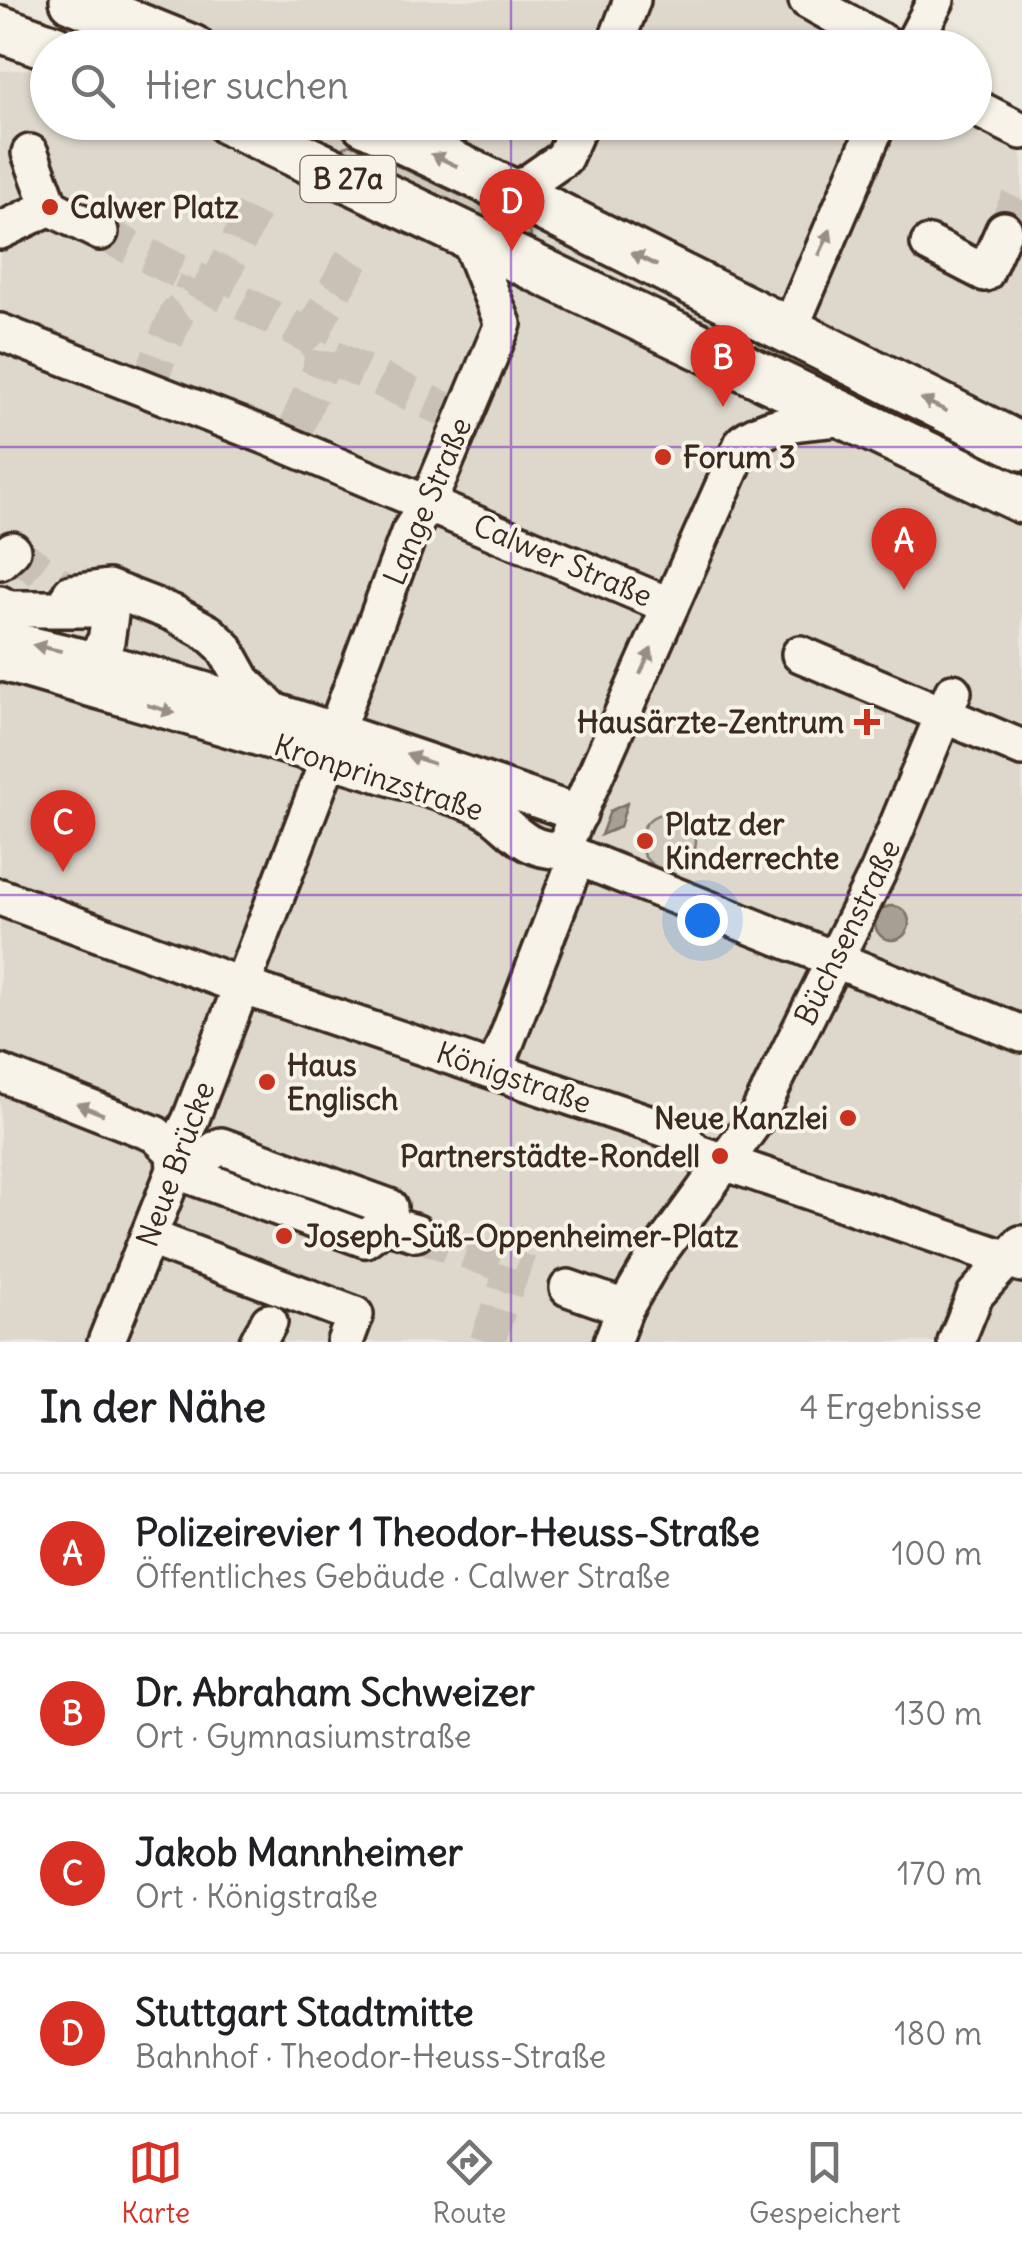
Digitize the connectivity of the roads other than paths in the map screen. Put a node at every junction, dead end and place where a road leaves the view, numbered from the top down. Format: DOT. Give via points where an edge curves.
graph roads {
  1 [pos="73,0"];
  2 [pos="632,0"];
  3 [pos="807,0"];
  4 [pos="936,0"];
  5 [pos="162,27"];
  6 [pos="0,29"];
  7 [pos="621,30"];
  8 [pos="861,30"];
  9 [pos="920,30"];
  10 [pos="30,40"];
  11 [pos="992,116"];
  12 [pos="1022,131"];
  13 [pos="266,140"];
  14 [pos="330,140"];
  15 [pos="401,140"];
  16 [pos="572,140"];
  17 [pos="870,140"];
  18 [pos="30,153"];
  19 [pos="328,170"];
  20 [pos="514,193"];
  21 [pos="50,207"];
  22 [pos="1004,230"];
  23 [pos="0,231"];
  24 [pos="100,232"];
  25 [pos="468,236"];
  26 [pos="928,244"];
  27 [pos="0,332"];
  28 [pos="788,332"];
  29 [pos="848,417"];
  30 [pos="1022,447"];
  31 [pos="1022,500"];
  32 [pos="428,503"];
  33 [pos="72,593"];
  34 [pos="0,604"];
  35 [pos="670,606"];
  36 [pos="0,638"];
  37 [pos="800,654"];
  38 [pos="94,658"];
  39 [pos="0,662"];
  40 [pos="103,692"];
  41 [pos="949,703"];
  42 [pos="272,709"];
  43 [pos="1022,748"];
  44 [pos="341,751"];
  45 [pos="579,814"];
  46 [pos="568,854"];
  47 [pos="0,897"];
  48 [pos="834,960"];
  49 [pos="242,986"];
  50 [pos="1022,1034"];
  51 [pos="495,1070"];
  52 [pos="0,1073"];
  53 [pos="723,1162"];
  54 [pos="190,1166"];
  55 [pos="400,1228"];
  56 [pos="148,1237"];
  57 [pos="1017,1255"];
  58 [pos="568,1288"];
  59 [pos="625,1308"];
  60 [pos="350,1328"];
  61 [pos="106,1342"];
  62 [pos="612,1342"];
  63 [pos="956,1342"];
  1 -- 5 [label="main road"];
  2 -- 7 [label="street"];
  3 -- 8 [label="street"];
  4 -- 9 [label="street"];
  6 -- 10 [label="main road"];
  11 -- 12 [label="street"];
  13 -- 19 [label="main road, B 27a"];
  14 -- 19 [label="main road" via="323,151"];
  20 -- 15 [label="main road, B 27a, one-way"];
  16 -- 20 [label="street" via="564,158"];
  28 -- 17 [label="street, one-way"];
  18 -- 21 [label="street"];
  19 -- 25 [label="main road, B 27a"];
  28 -- 20 [label="main road, B 27a, one-way"];
  21 -- 23 [label="street"];
  21 -- 24 [label="street"];
  22 -- 26 [label="street" via="986,273"];
  25 -- 29 [label="main road, B 27a"];
  25 -- 32 [label="street, Lange Straße" via="503,324 477,368"];
  27 -- 32 [label="street, Calwer Straße" via="293,436"];
  30 -- 28 [label="main road, B 27a, one-way"];
  29 -- 31 [label="main road, B 27a"];
  29 -- 35 [label="street" via="778,425 743,442"];
  32 -- 35 [label="street, Calwer Straße"];
  32 -- 44 [label="street, Lange Straße" via="409,534"];
  33 -- 42 [label="street" via="108,588 209,632"];
  34 -- 38 [label="street" via="110,615 106,641"];
  45 -- 35 [label="street, one-way"];
  38 -- 36 [label="street, Kronprinzstraße, one-way"];
  37 -- 41 [label="street"];
  38 -- 40 [label="street"];
  38 -- 42 [label="street, Kronprinzstraße"];
  39 -- 40 [label="street, Kronprinzstraße"];
  40 -- 44 [label="street, Kronprinzstraße, one-way"];
  41 -- 43 [label="street"];
  41 -- 48 [label="street, Büchsenstraße"];
  42 -- 44 [label="street, Kronprinzstraße"];
  45 -- 44 [label="street, Kronprinzstraße, one-way"];
  44 -- 46 [label="street, Kronprinzstraße" via="480,806 540,850"];
  44 -- 49 [label="street, Lange Straße"];
  45 -- 46 [label="street"];
  46 -- 48 [label="street, Kronprinzstraße"];
  46 -- 51 [label="street"];
  47 -- 49 [label="street, Königstraße"];
  48 -- 50 [label="street, Kronprinzstraße"];
  48 -- 53 [label="street, Büchsenstraße" via="756,1119"];
  49 -- 51 [label="street, Königstraße"];
  49 -- 54 [label="street, Neue Brücke" via="190,1122"];
  51 -- 53 [label="street, Königstraße" via="678,1133 695,1152"];
  54 -- 52 [label="street, one-way" via="155,1134"];
  53 -- 57 [label="street, Königstraße"];
  53 -- 59 [label="street, Büchsenstraße"];
  54 -- 55 [label="street" via="366,1239"];
  54 -- 56 [label="street, Neue Brücke"];
  56 -- 60 [label="street"];
  56 -- 61 [label="street, Neue Brücke"];
  57 -- 63 [label="street" via="975,1295"];
  58 -- 59 [label="street"];
  59 -- 62 [label="street, Büchsenstraße"];
}
